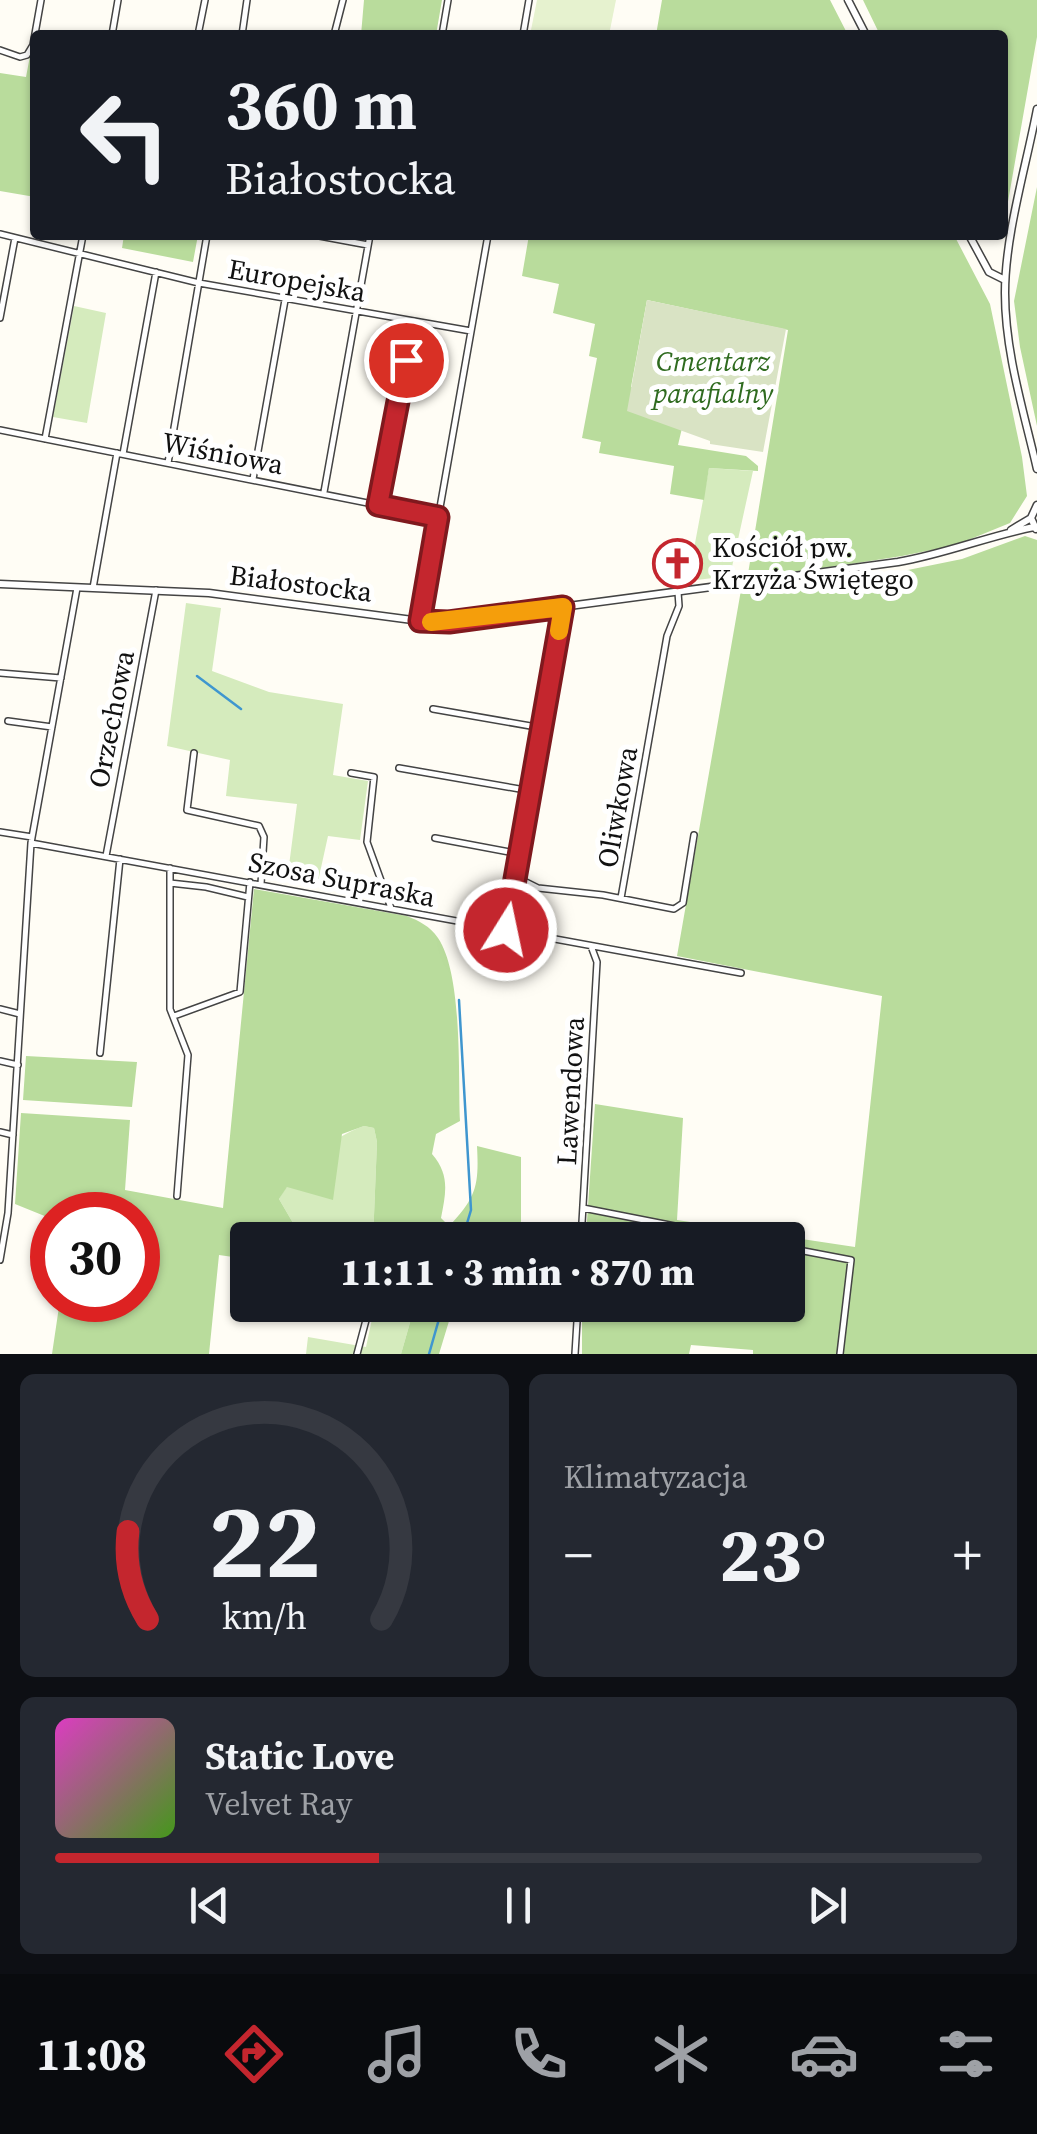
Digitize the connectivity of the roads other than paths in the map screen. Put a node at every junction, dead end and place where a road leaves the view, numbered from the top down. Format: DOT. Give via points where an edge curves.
graph roads {
  1 [pos="41,0"];
  2 [pos="118,0"];
  3 [pos="205,0"];
  4 [pos="247,0"];
  5 [pos="343,0"];
  6 [pos="448,0"];
  7 [pos="529,0"];
  8 [pos="848,0"];
  9 [pos="36,30"];
  10 [pos="113,30"];
  11 [pos="200,30"];
  12 [pos="243,30"];
  13 [pos="335,30"];
  14 [pos="443,30"];
  15 [pos="524,30"];
  16 [pos="863,30"];
  17 [pos="0,50"];
  18 [pos="30,50"];
  19 [pos="1037,110"];
  20 [pos="0,234"];
  21 [pos="15,237"];
  22 [pos="81,240"];
  23 [pos="206,240"];
  24 [pos="341,240"];
  25 [pos="369,240"];
  26 [pos="487,240"];
  27 [pos="972,240"];
  28 [pos="368,245"];
  29 [pos="80,254"];
  30 [pos="156,272"];
  31 [pos="1005,280"];
  32 [pos="199,282"];
  33 [pos="285,300"];
  34 [pos="356,311"];
  35 [pos="0,318"];
  36 [pos="413,321"];
  37 [pos="471,331"];
  38 [pos="0,430"];
  39 [pos="45,439"];
  40 [pos="120,453"];
  41 [pos="168,463"];
  42 [pos="1037,470"];
  43 [pos="253,479"];
  44 [pos="324,492"];
  45 [pos="378,505"];
  46 [pos="1037,505"];
  47 [pos="438,517"];
  48 [pos="1031,518"];
  49 [pos="1036,528"];
  50 [pos="1008,532"];
  51 [pos="0,584"];
  52 [pos="77,588"];
  53 [pos="92,588"];
  54 [pos="156,590"];
  55 [pos="678,592"];
  56 [pos="563,607"];
  57 [pos="420,621"];
  58 [pos="0,673"];
  59 [pos="61,678"];
  60 [pos="433,710"];
  61 [pos="8,721"];
  62 [pos="52,727"];
  63 [pos="542,728"];
  64 [pos="194,753"];
  65 [pos="399,768"];
  66 [pos="351,773"];
  67 [pos="531,791"];
  68 [pos="0,832"];
  69 [pos="694,835"];
  70 [pos="435,838"];
  71 [pos="31,840"];
  72 [pos="520,854"];
  73 [pos="106,856"];
  74 [pos="120,859"];
  75 [pos="170,868"];
  76 [pos="516,876"];
  77 [pos="250,882"];
  78 [pos="170,883"];
  79 [pos="261,884"];
  80 [pos="248,897"];
  81 [pos="621,898"];
  82 [pos="391,908"];
  83 [pos="506,930"];
  84 [pos="591,946"];
  85 [pos="740,973"];
  86 [pos="0,1009"];
  87 [pos="20,1014"];
  88 [pos="174,1016"];
  89 [pos="100,1053"];
  90 [pos="0,1062"];
  91 [pos="18,1066"];
  92 [pos="0,1132"];
  93 [pos="13,1135"];
  94 [pos="177,1196"];
  95 [pos="583,1208"];
  96 [pos="4,1213"];
  97 [pos="582,1222"];
  98 [pos="654,1222"];
  99 [pos="805,1251"];
  100 [pos="0,1260"];
  101 [pos="366,1322"];
  102 [pos="577,1322"];
  103 [pos="358,1354"];
  104 [pos="576,1354"];
  105 [pos="840,1354"];
  1 -- 9 [label="street"];
  2 -- 10 [label="street"];
  3 -- 11 [label="street"];
  4 -- 12 [label="street"];
  5 -- 13 [label="street"];
  6 -- 14 [label="street"];
  7 -- 15 [label="street"];
  8 -- 16 [label="street"];
  17 -- 18 [label="street" via="20,57"];
  19 -- 31 [label="street"];
  20 -- 21 [label="street, Europejska"];
  21 -- 29 [label="street, Europejska"];
  21 -- 35 [label="street"];
  22 -- 29 [label="street"];
  23 -- 32 [label="street"];
  24 -- 28 [label="street"];
  25 -- 28 [label="street"];
  26 -- 37 [label="street"];
  27 -- 31 [label="street" via="989,272"];
  28 -- 34 [label="street"];
  29 -- 30 [label="street, Europejska"];
  29 -- 39 [label="street"];
  30 -- 32 [label="street, Europejska"];
  30 -- 40 [label="street"];
  31 -- 42 [label="street" via="1007,330"];
  32 -- 33 [label="street, Europejska"];
  32 -- 41 [label="street"];
  33 -- 34 [label="street, Europejska"];
  33 -- 43 [label="street"];
  34 -- 36 [label="street, Europejska"];
  34 -- 44 [label="street"];
  36 -- 37 [label="street, Europejska"];
  36 -- 45 [label="street"];
  37 -- 47 [label="street"];
  38 -- 39 [label="street, Wiśniowa"];
  39 -- 40 [label="street, Wiśniowa"];
  40 -- 41 [label="street, Wiśniowa"];
  40 -- 53 [label="street"];
  41 -- 43 [label="street, Wiśniowa"];
  43 -- 44 [label="street, Wiśniowa"];
  44 -- 45 [label="street, Wiśniowa"];
  45 -- 47 [label="street, Wiśniowa"];
  46 -- 48 [label="street"];
  47 -- 57 [label="street"];
  48 -- 49 [label="street"];
  48 -- 50 [label="street, Białostocka"];
  49 -- 50 [label="street, Białostocka"];
  50 -- 55 [label="street, Białostocka" via="934,556"];
  51 -- 52 [label="street, Białostocka"];
  52 -- 53 [label="street, Białostocka"];
  52 -- 59 [label="street"];
  53 -- 54 [label="street, Białostocka"];
  54 -- 57 [label="street, Białostocka"];
  54 -- 73 [label="street, Orzechowa"];
  55 -- 56 [label="street, Białostocka"];
  55 -- 81 [label="street, Oliwkowa"];
  56 -- 57 [label="street, Białostocka"];
  56 -- 63 [label="street"];
  58 -- 59 [label="street"];
  59 -- 62 [label="street"];
  60 -- 63 [label="street"];
  61 -- 62 [label="street"];
  62 -- 71 [label="street"];
  63 -- 67 [label="street"];
  64 -- 79 [label="street" via="186,802 191,813 259,826"];
  65 -- 67 [label="street"];
  66 -- 82 [label="street" via="374,777 367,842"];
  67 -- 72 [label="street"];
  68 -- 71 [label="street, Szosa Supraska"];
  69 -- 81 [label="street, Oliwkowa" via="682,903 674,909"];
  70 -- 72 [label="street"];
  71 -- 73 [label="street, Szosa Supraska"];
  71 -- 87 [label="street"];
  72 -- 76 [label="street"];
  73 -- 74 [label="street, Szosa Supraska"];
  74 -- 75 [label="street, Szosa Supraska"];
  74 -- 89 [label="street"];
  75 -- 77 [label="street, Szosa Supraska"];
  75 -- 78 [label="street"];
  76 -- 81 [label="street" via="538,888"];
  76 -- 83 [label="street"];
  77 -- 79 [label="street, Szosa Supraska"];
  77 -- 80 [label="street"];
  78 -- 80 [label="street"];
  78 -- 88 [label="street"];
  79 -- 82 [label="street, Szosa Supraska"];
  80 -- 88 [label="street" via="240,992"];
  82 -- 83 [label="street, Szosa Supraska"];
  83 -- 84 [label="street, Szosa Supraska"];
  84 -- 85 [label="street, Szosa Supraska"];
  84 -- 95 [label="street, Lawendowa" via="597,962"];
  86 -- 87 [label="street"];
  87 -- 91 [label="street"];
  88 -- 94 [label="street" via="188,1055"];
  90 -- 91 [label="street"];
  91 -- 93 [label="street"];
  92 -- 93 [label="street"];
  93 -- 96 [label="street"];
  95 -- 97 [label="street, Lawendowa"];
  95 -- 98 [label="street"];
  96 -- 100 [label="street"];
  99 -- 105 [label="street" via="850,1260"];
  101 -- 103 [label="street"];
  102 -- 104 [label="street"];
}
